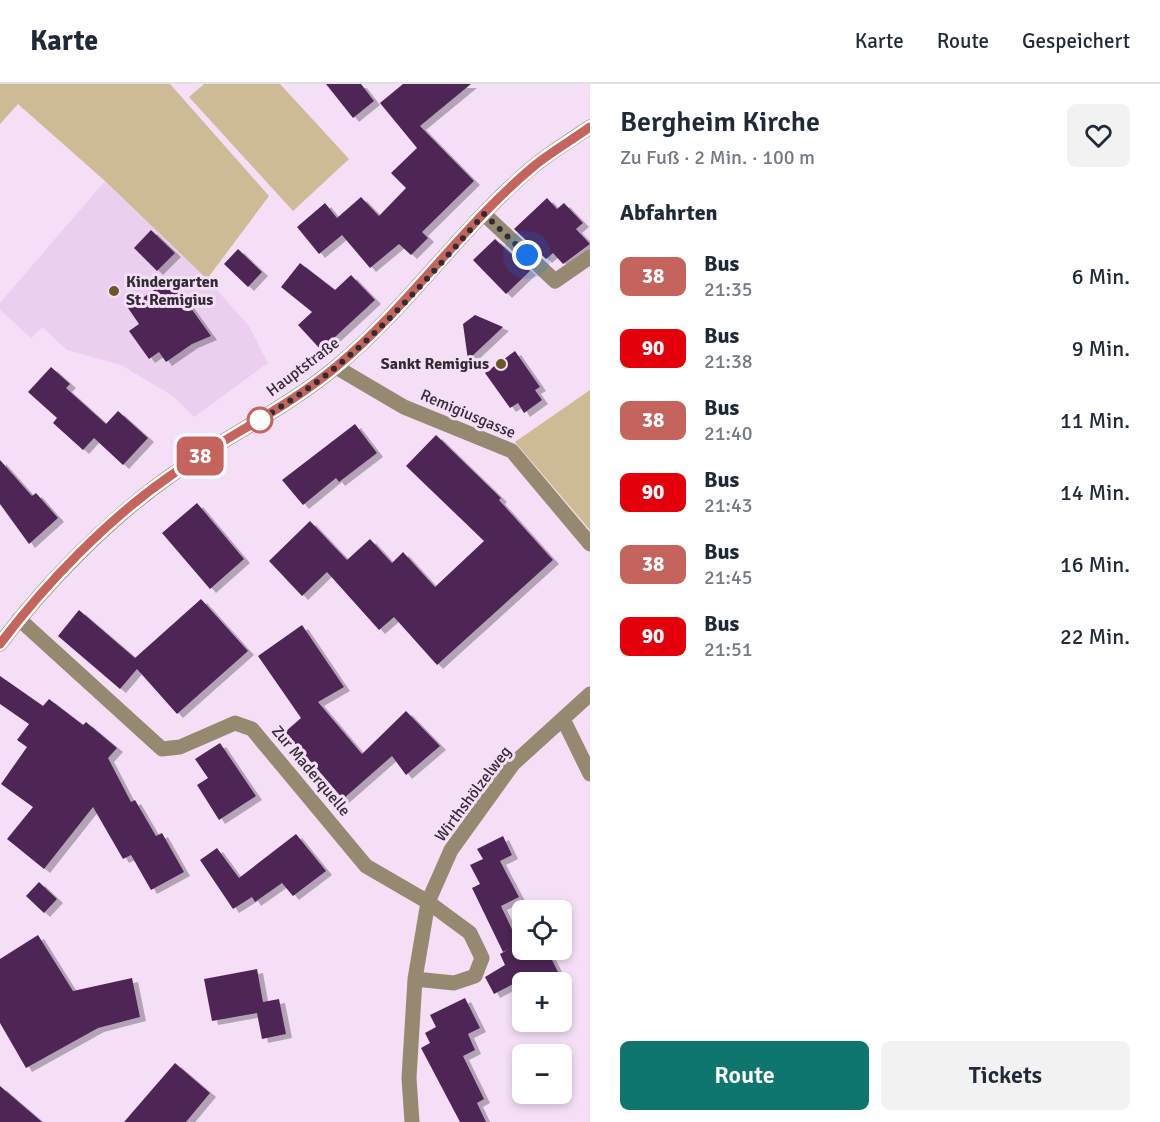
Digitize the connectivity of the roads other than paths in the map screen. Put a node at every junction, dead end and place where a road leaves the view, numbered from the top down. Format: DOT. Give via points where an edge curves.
graph roads {
  1 [pos="590,127"];
  2 [pos="484,214"];
  3 [pos="590,256"];
  4 [pos="336,367"];
  5 [pos="590,544"];
  6 [pos="19,619"];
  7 [pos="0,644"];
  8 [pos="590,694"];
  9 [pos="563,719"];
  10 [pos="590,774"];
  11 [pos="428,902"];
  12 [pos="415,979"];
  13 [pos="412,1122"];
  1 -- 2 [label="street, Hauptstraße" via="534,166"];
  2 -- 3 [label="street" via="555,281"];
  2 -- 4 [label="street, Hauptstraße" via="410,297"];
  4 -- 5 [label="street, Remigiusgasse" via="404,407 512,451"];
  4 -- 6 [label="street, Hauptstraße" via="170,476 115,519"];
  6 -- 7 [label="street, Hauptstraße"];
  6 -- 11 [label="street, Zur Maderquelle" via="162,749 180,747 235,723 252,729 366,866"];
  8 -- 9 [label="street, Wirthshölzelweg"];
  9 -- 10 [label="street"];
  9 -- 11 [label="street, Wirthshölzelweg" via="513,764 452,850"];
  11 -- 12 [label="street"];
  11 -- 12 [label="street, Zur Maderquelle" via="470,933 482,958 475,976 454,984"];
  12 -- 13 [label="street" via="409,1078"];
}
